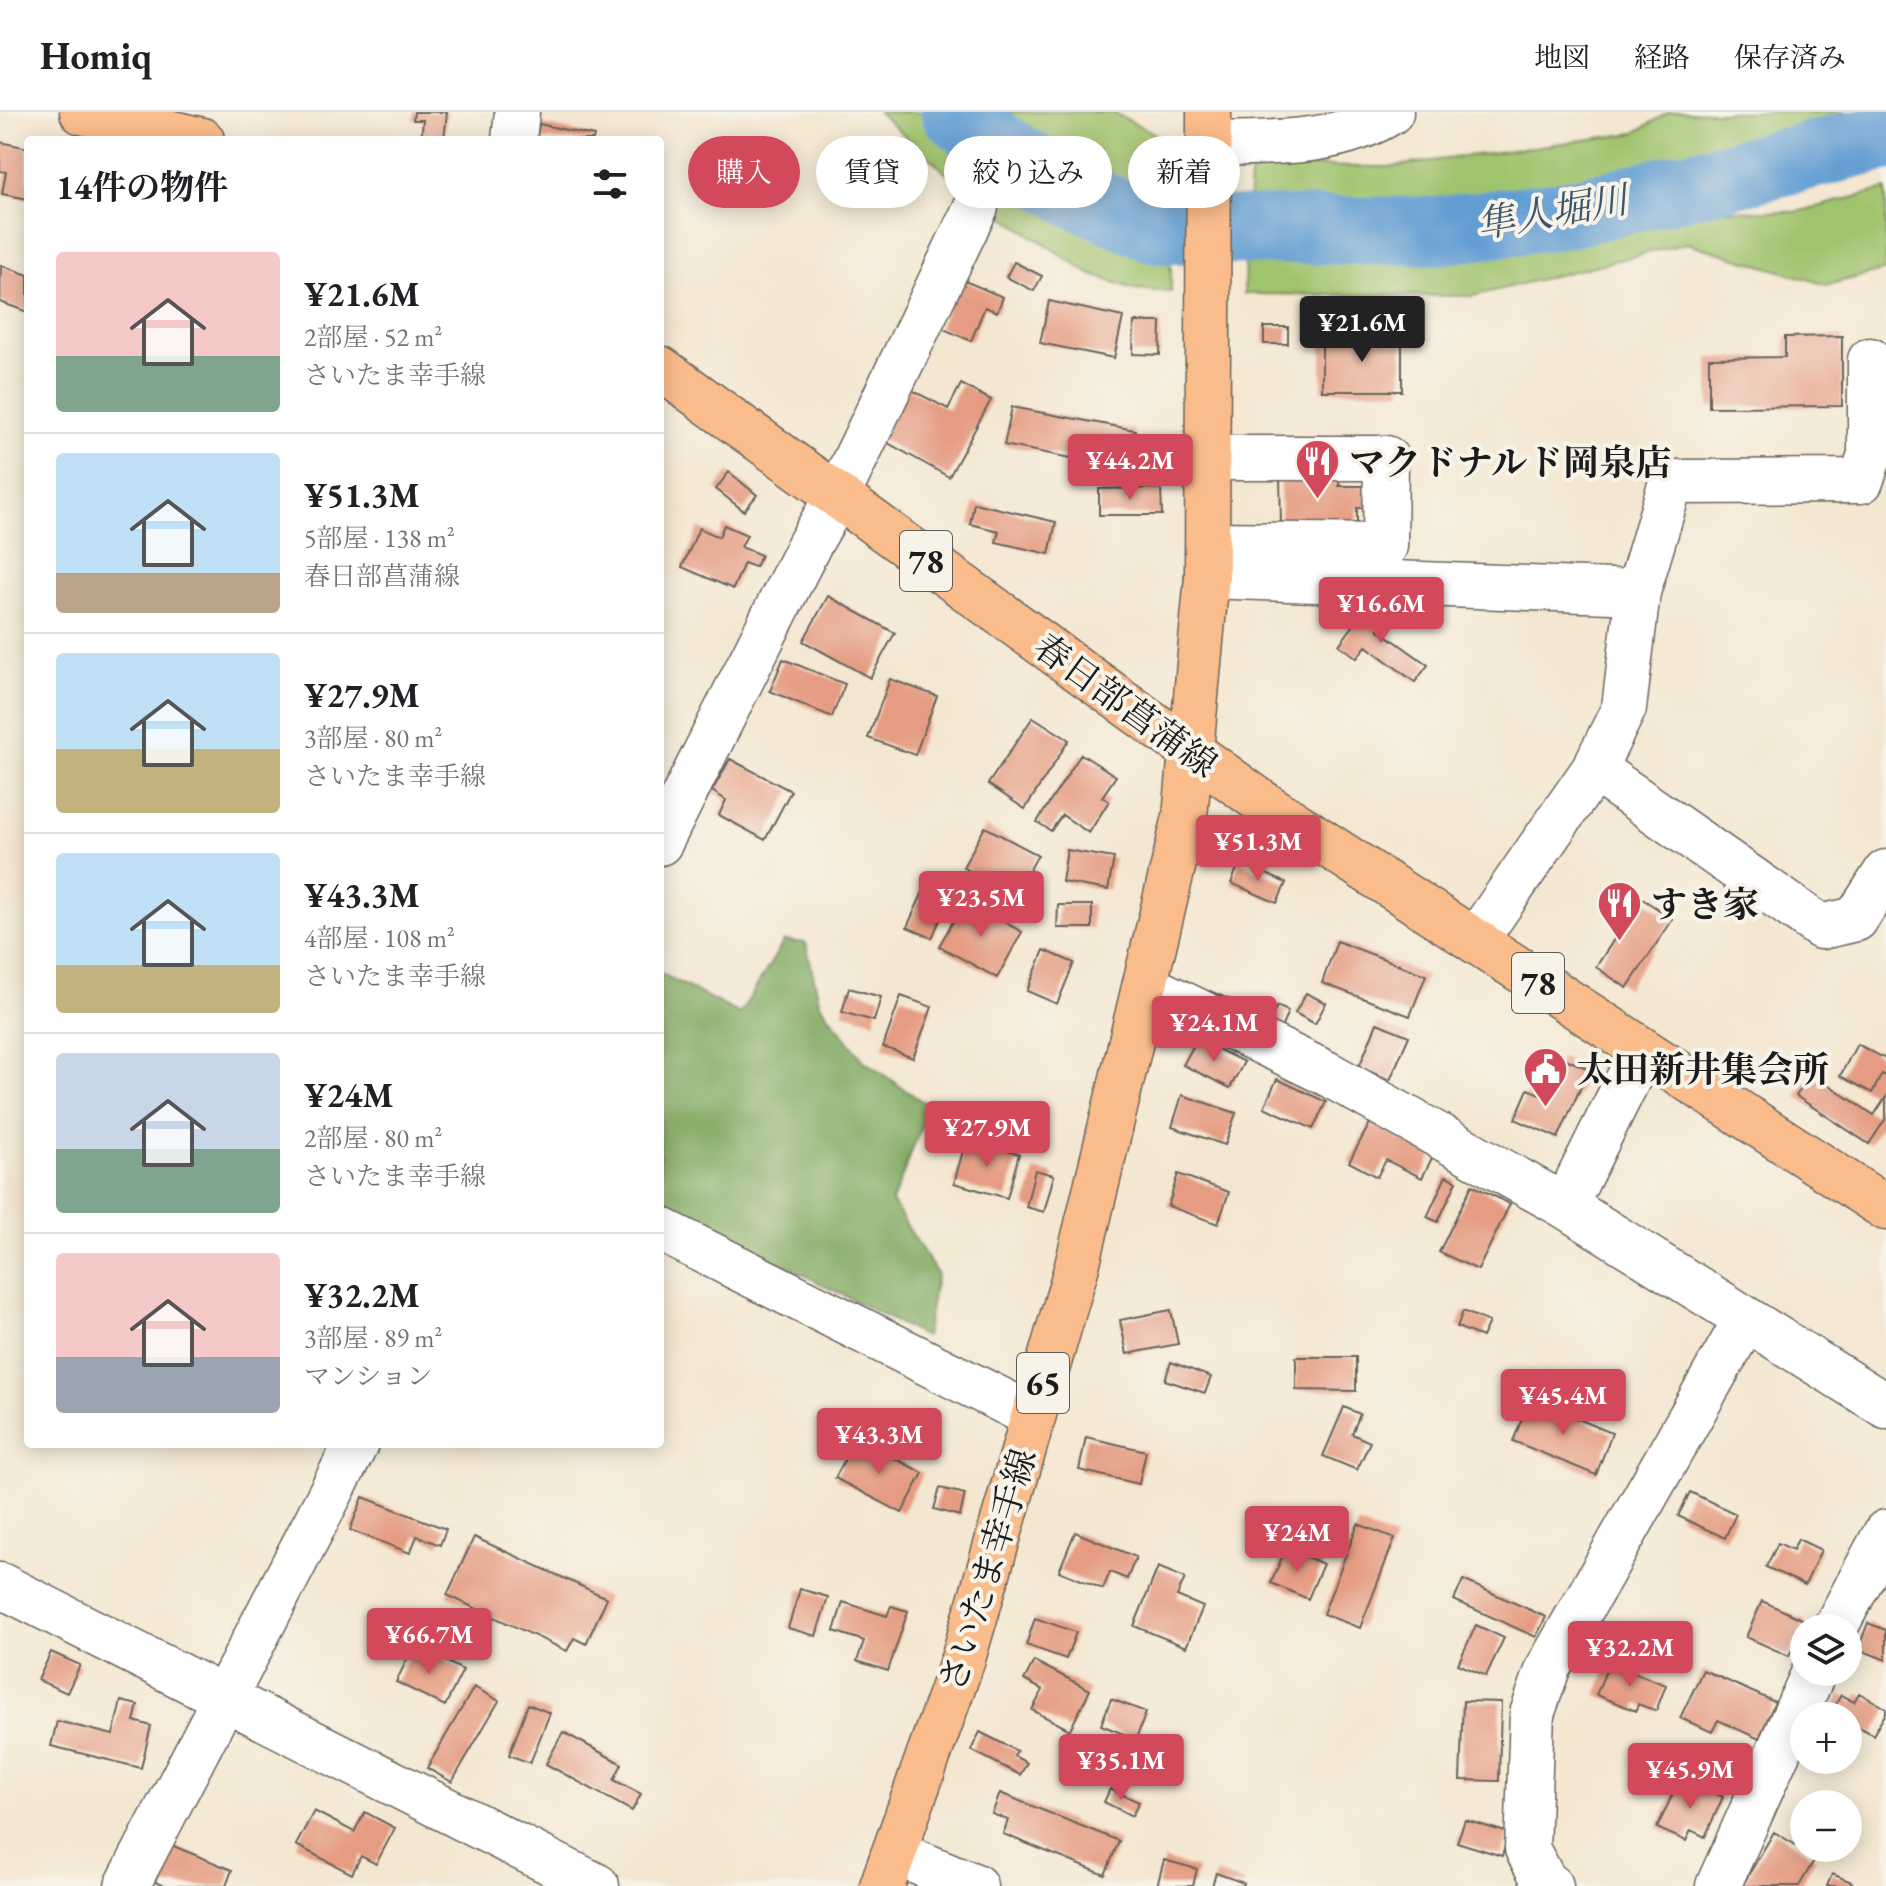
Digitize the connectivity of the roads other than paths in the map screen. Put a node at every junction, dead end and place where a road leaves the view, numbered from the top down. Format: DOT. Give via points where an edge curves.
graph roads {
  1 [pos="82,112"];
  2 [pos="517,112"];
  3 [pos="1391,112"];
  4 [pos="1210,128"];
  5 [pos="185,136"];
  6 [pos="514,136"];
  7 [pos="976,208"];
  8 [pos="1870,360"];
  9 [pos="664,371"];
  10 [pos="1208,458"];
  11 [pos="837,497"];
  12 [pos="1207,560"];
  13 [pos="1638,592"];
  14 [pos="1193,753"];
  15 [pos="1594,769"];
  16 [pos="664,835"];
  17 [pos="1886,872"];
  18 [pos="1475,941"];
  19 [pos="1146,986"];
  20 [pos="1642,1051"];
  21 [pos="1565,1206"];
  22 [pos="1886,1208"];
  23 [pos="664,1231"];
  24 [pos="1746,1319"];
  25 [pos="1886,1406"];
  26 [pos="1033,1416"];
  27 [pos="354,1448"];
  28 [pos="1886,1532"];
  29 [pos="0,1585"];
  30 [pos="1842,1614"];
  31 [pos="1808,1686"];
  32 [pos="225,1699"];
  33 [pos="889,1870"];
  34 [pos="127,1886"];
  35 [pos="597,1886"];
  36 [pos="975,1886"];
  37 [pos="1551,1886"];
  38 [pos="1718,1886"];
  1 -- 5 [label="main road"];
  2 -- 6 [label="street"];
  3 -- 4 [label="street" via="1371,124 1307,141"];
  4 -- 10 [label="main road, さいたま幸手線 / 65"];
  7 -- 11 [label="street"];
  8 -- 13 [label="street" via="1870,455 1861,481 1671,482"];
  9 -- 11 [label="main road, 春日部菖蒲線 / 78"];
  10 -- 12 [label="main road, さいたま幸手線 / 65"];
  10 -- 12 [label="street" via="1386,458 1385,546"];
  11 -- 14 [label="main road, 春日部菖蒲線 / 78"];
  11 -- 16 [label="street"];
  12 -- 13 [label="street"];
  12 -- 14 [label="main road, さいたま幸手線 / 65"];
  13 -- 15 [label="street" via="1624,708"];
  14 -- 18 [label="main road, 春日部菖蒲線 / 78"];
  14 -- 19 [label="main road, さいたま幸手線 / 65" via="1185,817"];
  15 -- 17 [label="street" via="1821,927 1856,919"];
  15 -- 18 [label="street"];
  18 -- 20 [label="main road, 春日部菖蒲線 / 78"];
  19 -- 21 [label="street" via="1328,1074"];
  19 -- 26 [label="main road, さいたま幸手線 / 65" via="1077,1266"];
  20 -- 21 [label="street"];
  20 -- 22 [label="main road, 春日部菖蒲線 / 78"];
  21 -- 24 [label="street"];
  23 -- 26 [label="street"];
  24 -- 25 [label="street"];
  24 -- 37 [label="street" via="1548,1668 1532,1714 1527,1849"];
  26 -- 33 [label="main road, さいたま幸手線 / 65" via="963,1659"];
  27 -- 32 [label="street"];
  28 -- 30 [label="street"];
  29 -- 32 [label="street"];
  31 -- 38 [label="street"];
  32 -- 34 [label="street"];
  32 -- 35 [label="street"];
  33 -- 36 [label="street"];
}
